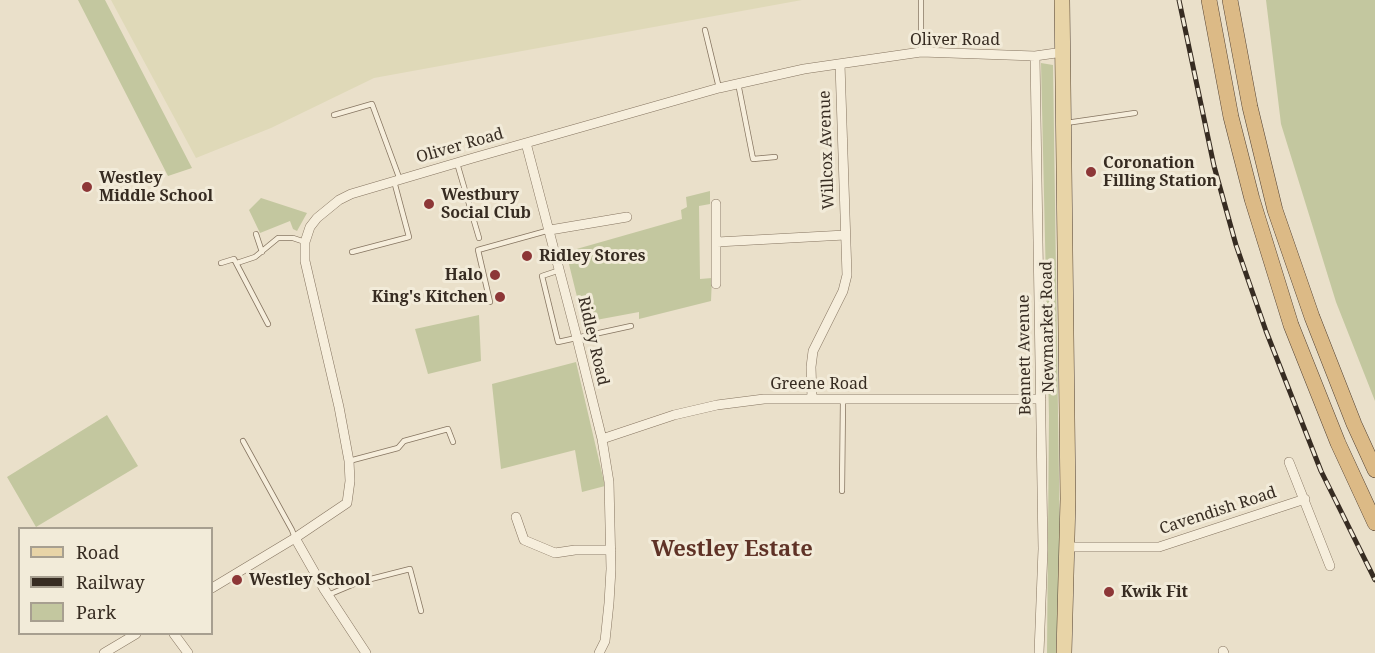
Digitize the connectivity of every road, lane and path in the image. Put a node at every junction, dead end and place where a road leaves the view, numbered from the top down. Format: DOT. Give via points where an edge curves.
graph roads {
  1 [pos="921,0"];
  2 [pos="1062,0"];
  3 [pos="1209,0"];
  4 [pos="1230,0"];
  5 [pos="705,30"];
  6 [pos="921,52"];
  7 [pos="1063,52"];
  8 [pos="1035,57"];
  9 [pos="840,64"];
  10 [pos="738,83"];
  11 [pos="719,88"];
  12 [pos="1135,113"];
  13 [pos="334,115"];
  14 [pos="1063,123"];
  15 [pos="526,142"];
  16 [pos="774,157"];
  17 [pos="458,163"];
  18 [pos="397,180"];
  19 [pos="716,204"];
  20 [pos="627,217"];
  21 [pos="550,230"];
  22 [pos="256,234"];
  23 [pos="845,236"];
  24 [pos="479,238"];
  25 [pos="305,242"];
  26 [pos="717,242"];
  27 [pos="262,252"];
  28 [pos="352,252"];
  29 [pos="222,263"];
  30 [pos="237,263"];
  31 [pos="560,270"];
  32 [pos="716,284"];
  33 [pos="490,302"];
  34 [pos="268,324"];
  35 [pos="631,326"];
  36 [pos="577,338"];
  37 [pos="812,398"];
  38 [pos="843,399"];
  39 [pos="1041,399"];
  40 [pos="602,440"];
  41 [pos="243,441"];
  42 [pos="453,442"];
  43 [pos="349,461"];
  44 [pos="1290,462"];
  45 [pos="1375,470"];
  46 [pos="842,491"];
  47 [pos="1305,499"];
  48 [pos="516,517"];
  49 [pos="1375,523"];
  50 [pos="295,538"];
  51 [pos="1068,547"];
  52 [pos="610,550"];
  53 [pos="1330,566"];
  54 [pos="213,587"];
  55 [pos="328,595"];
  56 [pos="421,611"];
  57 [pos="133,635"];
  58 [pos="175,635"];
  59 [pos="104,653"];
  60 [pos="188,653"];
  61 [pos="366,653"];
  62 [pos="599,653"];
  63 [pos="1039,653"];
  64 [pos="1064,653"];
  1 -- 6 [label="lane"];
  2 -- 7 [label="main road, Newmarket Road"];
  3 -- 49 [label="highway" via="1252,199 1291,325"];
  4 -- 45 [label="highway" via="1275,210 1316,328"];
  5 -- 11 [label="lane"];
  6 -- 8 [label="street, Oliver Road"];
  6 -- 9 [label="street, Oliver Road"];
  7 -- 8 [label="street, Oliver Road"];
  7 -- 14 [label="main road, Newmarket Road"];
  8 -- 39 [label="street, Bennett Avenue"];
  9 -- 10 [label="street, Oliver Road"];
  9 -- 23 [label="street, Willcox Avenue"];
  10 -- 11 [label="street, Oliver Road"];
  10 -- 16 [label="lane" via="753,159"];
  11 -- 15 [label="street, Oliver Road"];
  12 -- 14 [label="lane"];
  13 -- 18 [label="lane" via="372,104"];
  14 -- 51 [label="main road, Newmarket Road"];
  15 -- 17 [label="street, Oliver Road"];
  15 -- 21 [label="street, Ridley Road"];
  17 -- 18 [label="street, Oliver Road"];
  17 -- 24 [label="lane"];
  18 -- 25 [label="street, Oliver Road" via="339,200 317,218"];
  18 -- 28 [label="lane" via="409,237"];
  19 -- 26 [label="street"];
  20 -- 21 [label="street"];
  21 -- 31 [label="street, Ridley Road"];
  21 -- 33 [label="lane" via="478,250"];
  22 -- 27 [label="lane"];
  23 -- 26 [label="street"];
  23 -- 37 [label="street, Willcox Avenue" via="847,275 813,351"];
  25 -- 27 [label="lane" via="278,238"];
  25 -- 43 [label="street" via="305,261"];
  26 -- 32 [label="street"];
  27 -- 30 [label="lane"];
  29 -- 30 [label="lane" via="234,259"];
  30 -- 34 [label="lane"];
  31 -- 36 [label="street, Ridley Road"];
  31 -- 36 [label="lane" via="542,276 558,342"];
  35 -- 36 [label="lane"];
  36 -- 40 [label="street, Ridley Road"];
  37 -- 38 [label="street, Greene Road"];
  37 -- 40 [label="street, Greene Road" via="717,405"];
  38 -- 39 [label="street, Greene Road"];
  38 -- 46 [label="lane"];
  39 -- 63 [label="street, Bennett Avenue" via="1043,549"];
  40 -- 52 [label="street, Ridley Road" via="609,482"];
  41 -- 50 [label="lane"];
  42 -- 43 [label="lane" via="448,429"];
  43 -- 50 [label="street" via="351,481 346,503"];
  44 -- 47 [label="street, Cavendish Road"];
  47 -- 51 [label="street, Cavendish Road" via="1160,547"];
  47 -- 53 [label="street, Cavendish Road"];
  48 -- 52 [label="street" via="524,540 555,553"];
  50 -- 54 [label="street"];
  50 -- 55 [label="street"];
  51 -- 64 [label="main road, Newmarket Road"];
  52 -- 62 [label="street, Ridley Road" via="605,641"];
  55 -- 56 [label="lane" via="359,582 410,570"];
  55 -- 61 [label="street"];
  57 -- 59 [label="street"];
  58 -- 60 [label="street"];
}
